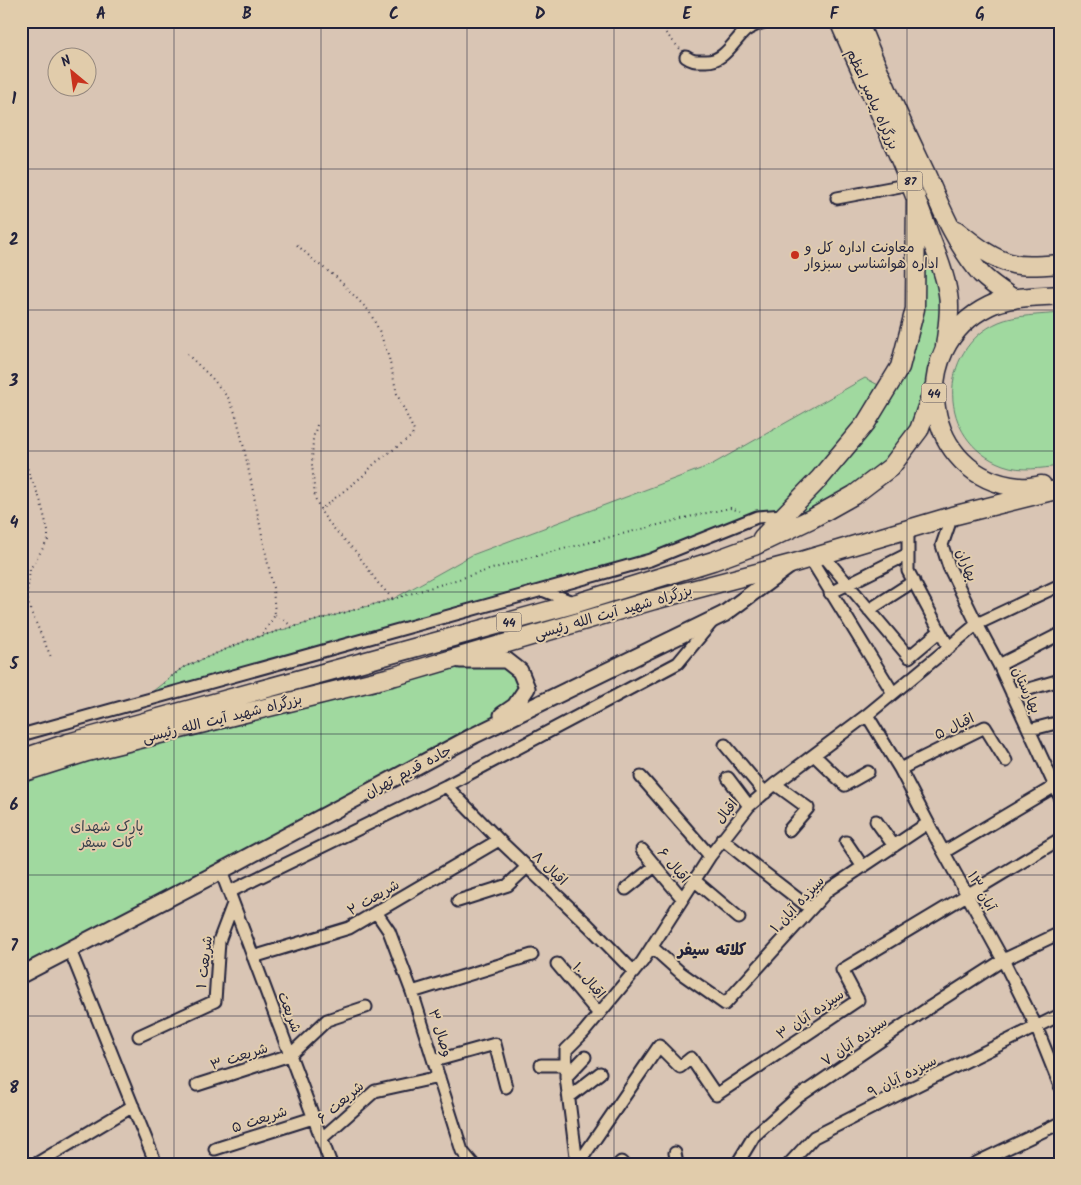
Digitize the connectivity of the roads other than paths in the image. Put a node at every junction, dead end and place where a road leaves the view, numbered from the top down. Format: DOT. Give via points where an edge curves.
graph roads {
  1 [pos="767,21"];
  2 [pos="839,21"];
  3 [pos="858,21"];
  4 [pos="686,56"];
  5 [pos="913,191"];
  6 [pos="837,198"];
  7 [pos="949,224"];
  8 [pos="1060,264"];
  9 [pos="1060,295"];
  10 [pos="1014,299"];
  11 [pos="945,349"];
  12 [pos="934,387"];
  13 [pos="1060,484"];
  14 [pos="1060,489"];
  15 [pos="784,515"];
  16 [pos="952,516"];
  17 [pos="908,530"];
  18 [pos="754,546"];
  19 [pos="908,554"];
  20 [pos="816,556"];
  21 [pos="791,564"];
  22 [pos="914,581"];
  23 [pos="847,584"];
  24 [pos="1059,588"];
  25 [pos="542,590"];
  26 [pos="830,593"];
  27 [pos="576,604"];
  28 [pos="869,610"];
  29 [pos="715,618"];
  30 [pos="977,624"];
  31 [pos="940,631"];
  32 [pos="1060,634"];
  33 [pos="949,648"];
  34 [pos="448,660"];
  35 [pos="999,665"];
  36 [pos="1060,680"];
  37 [pos="893,694"];
  38 [pos="1012,694"];
  39 [pos="217,711"];
  40 [pos="867,715"];
  41 [pos="1060,722"];
  42 [pos="1029,730"];
  43 [pos="21,735"];
  44 [pos="475,735"];
  45 [pos="725,745"];
  46 [pos="814,755"];
  47 [pos="21,759"];
  48 [pos="1006,761"];
  49 [pos="900,769"];
  50 [pos="868,772"];
  51 [pos="21,773"];
  52 [pos="640,777"];
  53 [pos="728,778"];
  54 [pos="775,784"];
  55 [pos="446,786"];
  56 [pos="1057,791"];
  57 [pos="765,793"];
  58 [pos="749,806"];
  59 [pos="876,821"];
  60 [pos="928,823"];
  61 [pos="789,830"];
  62 [pos="1060,839"];
  63 [pos="499,840"];
  64 [pos="722,840"];
  65 [pos="846,842"];
  66 [pos="894,846"];
  67 [pos="642,850"];
  68 [pos="944,852"];
  69 [pos="710,856"];
  70 [pos="656,866"];
  71 [pos="527,867"];
  72 [pos="863,867"];
  73 [pos="221,871"];
  74 [pos="694,880"];
  75 [pos="626,890"];
  76 [pos="228,892"];
  77 [pos="966,894"];
  78 [pos="682,898"];
  79 [pos="458,901"];
  80 [pos="233,904"];
  81 [pos="812,909"];
  82 [pos="376,912"];
  83 [pos="739,918"];
  84 [pos="1060,933"];
  85 [pos="652,947"];
  86 [pos="70,950"];
  87 [pos="532,955"];
  88 [pos="253,957"];
  89 [pos="1003,960"];
  90 [pos="557,964"];
  91 [pos="634,972"];
  92 [pos="21,975"];
  93 [pos="412,992"];
  94 [pos="366,1007"];
  95 [pos="599,1014"];
  96 [pos="1060,1015"];
  97 [pos="1036,1026"];
  98 [pos="139,1036"];
  99 [pos="290,1055"];
  100 [pos="585,1057"];
  101 [pos="434,1061"];
  102 [pos="541,1065"];
  103 [pos="567,1071"];
  104 [pos="600,1073"];
  105 [pos="439,1077"];
  106 [pos="197,1085"];
  107 [pos="1060,1086"];
  108 [pos="506,1087"];
  109 [pos="569,1097"];
  110 [pos="133,1106"];
  111 [pos="314,1118"];
  112 [pos="1060,1122"];
  113 [pos="321,1139"];
  114 [pos="215,1149"];
  115 [pos="36,1164"];
  116 [pos="156,1164"];
  117 [pos="331,1164"];
  118 [pos="474,1164"];
  119 [pos="578,1164"];
  120 [pos="737,1164"];
  121 [pos="789,1164"];
  122 [pos="974,1164"];
  1 -- 4 [label="street" via="746,30 722,56 709,62 693,61"];
  2 -- 5 [label="highway, بزرگراه پیامبر اعظم / 87"];
  3 -- 7 [label="highway, بزرگراه پیامبر اعظم / 87"];
  5 -- 6 [label="street"];
  5 -- 11 [label="highway, بزرگراه پیامبر اعظم / 87" via="948,293 950,314"];
  5 -- 15 [label="highway" via="916,309 900,367 866,423"];
  7 -- 8 [label="highway" via="990,255 1013,265"];
  7 -- 10 [label="highway, بزرگراه پیامبر اعظم / 87" via="981,273"];
  9 -- 10 [label="highway, 44"];
  10 -- 11 [label="highway, 44" via="980,311 960,328"];
  11 -- 12 [label="highway, 44"];
  12 -- 13 [label="highway, 44" via="936,413 943,432 953,449 971,468 1007,485"];
  12 -- 18 [label="highway, بزرگراه شهید آیت الله رئیسی / 44" via="919,430 892,467 813,518"];
  14 -- 16 [label="highway, بزرگراه شهید آیت الله رئیسی / 44"];
  15 -- 18 [label="highway"];
  15 -- 25 [label="street" via="756,517 650,560"];
  16 -- 17 [label="highway, بزرگراه شهید آیت الله رئیسی / 44"];
  16 -- 30 [label="street, بهاران" via="942,545 949,567"];
  17 -- 19 [label="street"];
  17 -- 20 [label="highway, بزرگراه شهید آیت الله رئیسی / 44"];
  18 -- 27 [label="highway, بزرگراه شهید آیت الله رئیسی / 44" via="713,562"];
  19 -- 22 [label="street" via="908,571"];
  19 -- 23 [label="street"];
  20 -- 21 [label="highway, بزرگراه شهید آیت الله رئیسی / 44"];
  20 -- 23 [label="street"];
  20 -- 26 [label="street"];
  21 -- 29 [label="main road, جاده قدیم تهران"];
  21 -- 34 [label="highway, بزرگراه شهید آیت الله رئیسی / 44"];
  22 -- 28 [label="street"];
  22 -- 31 [label="street"];
  23 -- 26 [label="street"];
  23 -- 28 [label="street"];
  24 -- 30 [label="street, اقبال"];
  25 -- 27 [label="street"];
  25 -- 43 [label="street"];
  26 -- 37 [label="street"];
  27 -- 39 [label="highway, بزرگراه شهید آیت الله رئیسی / 44"];
  28 -- 31 [label="street" via="909,657"];
  29 -- 44 [label="main road, جاده قدیم تهران"];
  29 -- 55 [label="street" via="678,663"];
  30 -- 33 [label="street, اقبال"];
  30 -- 35 [label="street, بهارستان"];
  31 -- 33 [label="street"];
  32 -- 35 [label="street"];
  33 -- 37 [label="street, اقبال"];
  34 -- 39 [label="highway, بزرگراه شهید آیت الله رئیسی / 44" via="394,676"];
  34 -- 44 [label="main road" via="506,660 520,671 526,688 515,706"];
  35 -- 38 [label="street, بهارستان"];
  36 -- 38 [label="street"];
  37 -- 40 [label="street, اقبال"];
  38 -- 42 [label="street, بهارستان"];
  39 -- 47 [label="highway, بزرگراه شهید آیت الله رئیسی / 44" via="68,743"];
  39 -- 51 [label="highway, بزرگراه شهید آیت الله رئیسی / 44"];
  40 -- 46 [label="street, اقبال"];
  40 -- 49 [label="street, ۱۳ آبان"];
  41 -- 42 [label="street"];
  42 -- 56 [label="street, بهارستان"];
  44 -- 73 [label="main road, جاده قدیم تهران"];
  45 -- 57 [label="street"];
  46 -- 50 [label="street" via="845,785"];
  46 -- 54 [label="street, اقبال"];
  48 -- 49 [label="street, اقبال ۵" via="985,727"];
  49 -- 60 [label="street, ۱۳ آبان"];
  52 -- 69 [label="street"];
  53 -- 58 [label="street"];
  54 -- 57 [label="street, اقبال"];
  54 -- 61 [label="street" via="808,808"];
  55 -- 63 [label="street, اقبال ۸"];
  55 -- 76 [label="street"];
  56 -- 68 [label="street"];
  57 -- 58 [label="street, اقبال"];
  58 -- 64 [label="street, اقبال"];
  59 -- 66 [label="street"];
  60 -- 66 [label="street, سیزده آبان ۱"];
  60 -- 68 [label="street, ۱۳ آبان"];
  62 -- 77 [label="street"];
  63 -- 71 [label="street, اقبال ۸"];
  63 -- 82 [label="street, شریعت ۲"];
  64 -- 69 [label="street, اقبال"];
  64 -- 81 [label="street"];
  65 -- 72 [label="street"];
  66 -- 72 [label="street, سیزده آبان ۱"];
  67 -- 70 [label="street, اقبال ۶"];
  68 -- 77 [label="street, ۱۳ آبان"];
  69 -- 74 [label="street, اقبال"];
  70 -- 75 [label="street"];
  70 -- 78 [label="street, اقبال ۶"];
  71 -- 79 [label="street" via="508,885"];
  71 -- 91 [label="street, اقبال ۸"];
  72 -- 81 [label="street, سیزده آبان ۱" via="828,890"];
  73 -- 76 [label="street, شریعت"];
  73 -- 86 [label="main road, جاده قدیم تهران"];
  74 -- 78 [label="street, اقبال"];
  74 -- 83 [label="street"];
  76 -- 80 [label="street, شریعت"];
  77 -- 89 [label="street, ۱۳ آبان"];
  77 -- 119 [label="street, سیزده آبان ۳" via="842,970 858,1000 716,1095 691,1058 680,1067 659,1046"];
  78 -- 85 [label="street, اقبال"];
  80 -- 88 [label="street, شریعت"];
  80 -- 98 [label="street, شریعت ۱" via="219,941 215,1001"];
  81 -- 85 [label="street, سیزده آبان ۱" via="725,1004 688,979"];
  82 -- 88 [label="street, شریعت ۲" via="349,928"];
  82 -- 93 [label="street, وصال ۳" via="389,931"];
  84 -- 89 [label="street, سیزده آبان ۷"];
  85 -- 91 [label="street, اقبال"];
  86 -- 92 [label="main road, جاده قدیم تهران"];
  86 -- 110 [label="street"];
  87 -- 93 [label="street"];
  88 -- 99 [label="street, شریعت"];
  89 -- 97 [label="street, ۱۳ آبان"];
  89 -- 120 [label="street, سیزده آبان ۷" via="798,1097 754,1136"];
  90 -- 95 [label="street, اقبال ۱۰"];
  91 -- 95 [label="street, اقبال"];
  93 -- 101 [label="street, وصال ۳"];
  94 -- 99 [label="street" via="327,1020"];
  95 -- 103 [label="street, اقبال" via="566,1050"];
  96 -- 97 [label="street, سیزده آبان ۹"];
  97 -- 107 [label="street, ۱۳ آبان"];
  97 -- 121 [label="street, سیزده آبان ۹" via="814,1138"];
  99 -- 106 [label="street, شریعت ۳"];
  99 -- 111 [label="street, شریعت"];
  100 -- 103 [label="street"];
  101 -- 105 [label="street, وصال ۳"];
  101 -- 108 [label="street" via="494,1044"];
  102 -- 103 [label="street"];
  103 -- 109 [label="street, اقبال"];
  104 -- 109 [label="street"];
  105 -- 113 [label="street, شریعت ۶" via="376,1090"];
  105 -- 118 [label="street, وصال ۳" via="462,1151"];
  109 -- 119 [label="street, اقبال"];
  110 -- 115 [label="street"];
  110 -- 116 [label="street"];
  111 -- 113 [label="street, شریعت"];
  111 -- 114 [label="street, شریعت ۵"];
  112 -- 122 [label="street"];
  113 -- 117 [label="street, شریعت"];
}
